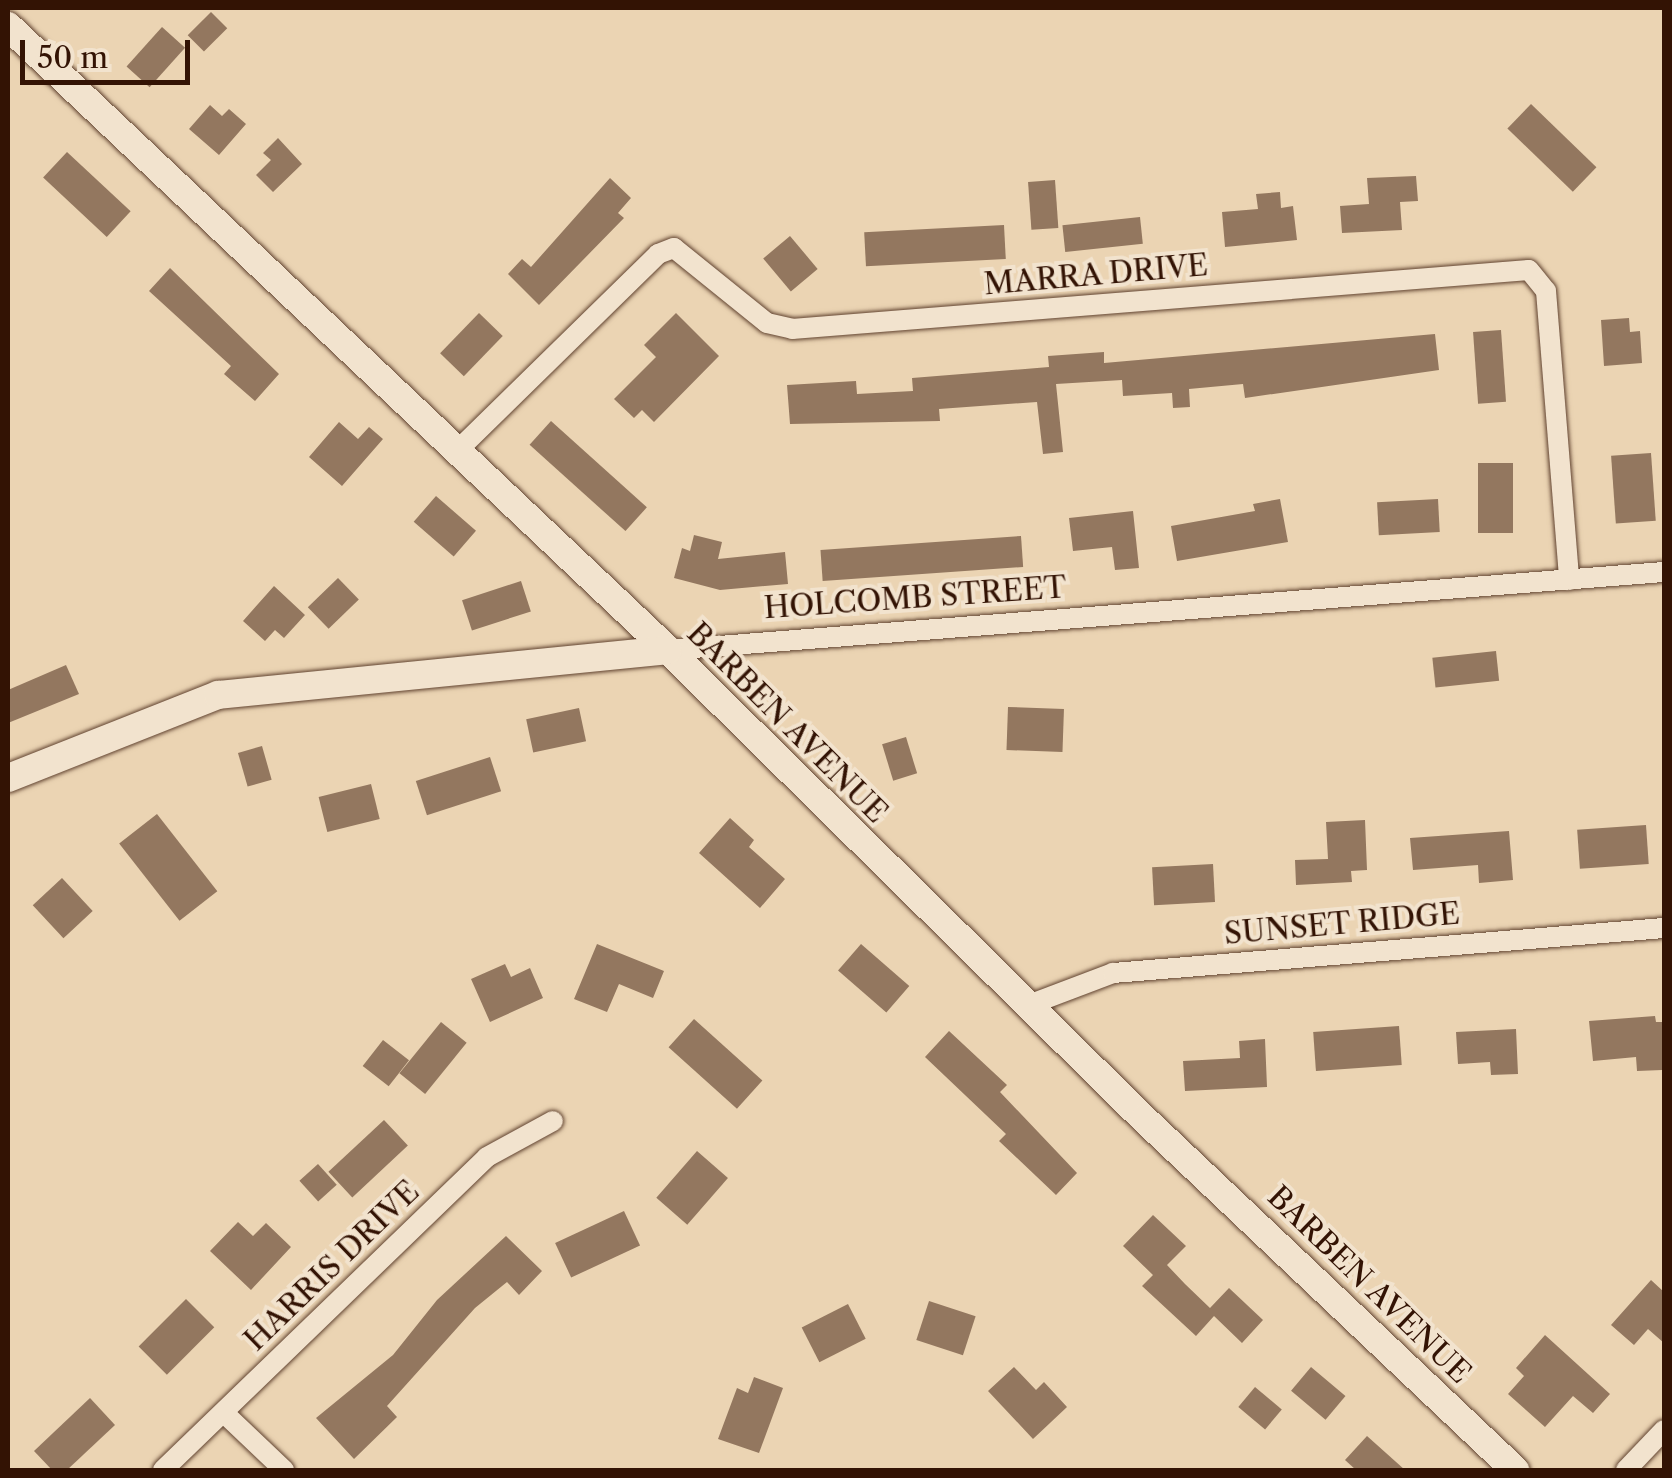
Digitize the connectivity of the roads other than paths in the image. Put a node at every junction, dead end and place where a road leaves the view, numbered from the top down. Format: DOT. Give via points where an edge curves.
graph roads {
  1 [pos="8,26"];
  2 [pos="458,450"];
  3 [pos="1664,572"];
  4 [pos="1569,580"];
  5 [pos="668,650"];
  6 [pos="8,778"];
  7 [pos="1664,928"];
  8 [pos="1030,1004"];
  9 [pos="554,1120"];
  10 [pos="224,1413"];
  11 [pos="1664,1430"];
  12 [pos="163,1470"];
  13 [pos="284,1470"];
  14 [pos="1515,1470"];
  15 [pos="1626,1470"];
  1 -- 2 [label="street, BARBEN AVENUE"];
  2 -- 4 [label="street, MARRA DRIVE" via="658,254 674,248 768,323 792,329 1529,270 1546,291"];
  2 -- 5 [label="street, BARBEN AVENUE"];
  3 -- 4 [label="street, HOLCOMB STREET"];
  4 -- 5 [label="street, HOLCOMB STREET"];
  5 -- 6 [label="street, HOLCOMB STREET" via="218,695"];
  5 -- 8 [label="street, BARBEN AVENUE"];
  7 -- 8 [label="street, SUNSET RIDGE" via="1113,972"];
  8 -- 14 [label="street, BARBEN AVENUE"];
  9 -- 10 [label="street, HARRIS DRIVE" via="487,1157"];
  10 -- 12 [label="street, HARRIS DRIVE"];
  10 -- 13 [label="street"];
  11 -- 15 [label="street"];
}
